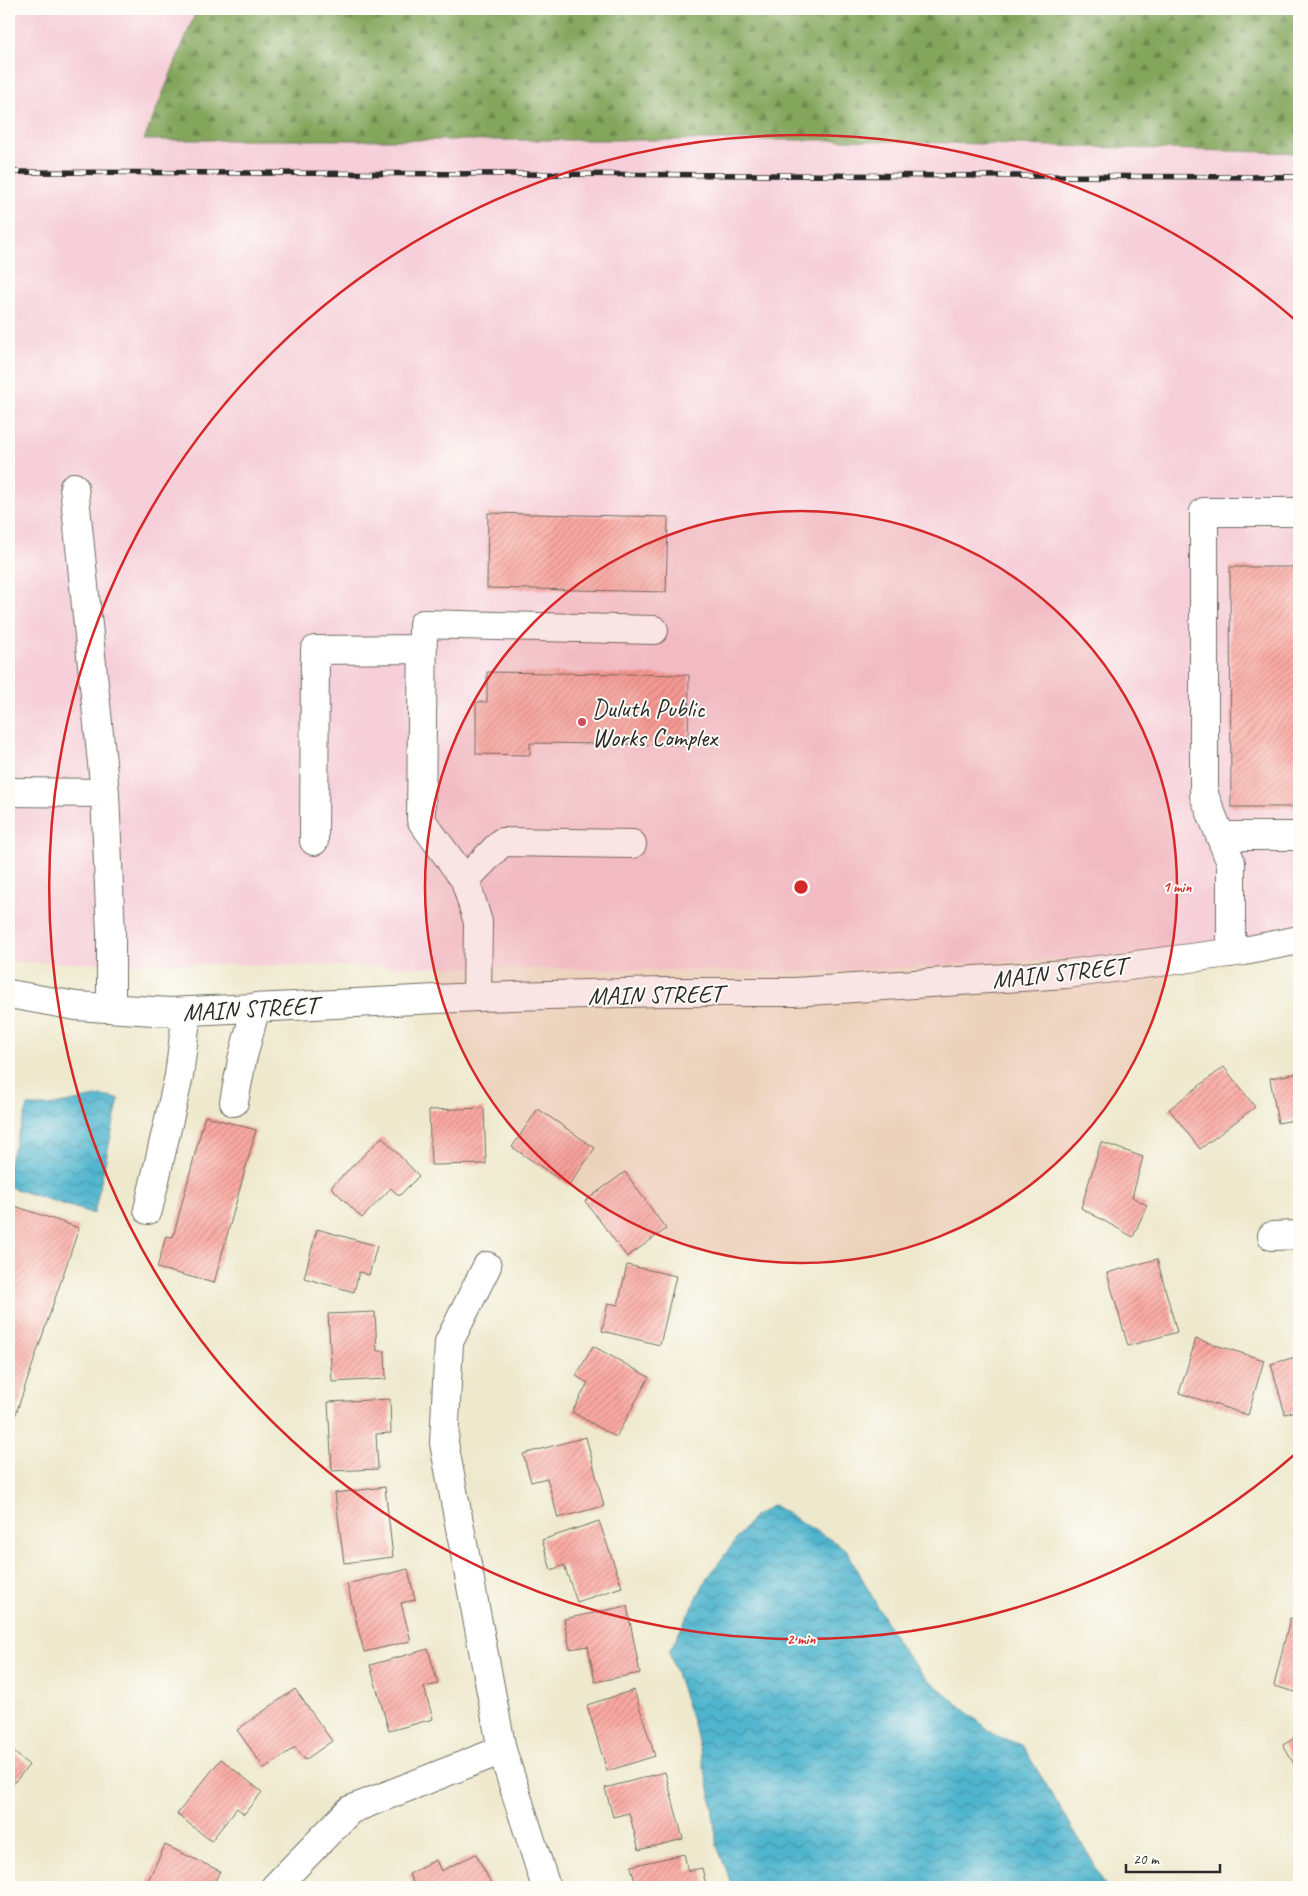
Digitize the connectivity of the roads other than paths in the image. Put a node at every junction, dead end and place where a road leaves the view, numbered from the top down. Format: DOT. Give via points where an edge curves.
graph roads {
  1 [pos="74,487"];
  2 [pos="1299,512"];
  3 [pos="654,630"];
  4 [pos="423,637"];
  5 [pos="9,792"];
  6 [pos="105,793"];
  7 [pos="1220,836"];
  8 [pos="1298,836"];
  9 [pos="314,841"];
  10 [pos="632,844"];
  11 [pos="465,880"];
  12 [pos="1299,940"];
  13 [pos="1231,953"];
  14 [pos="9,994"];
  15 [pos="478,997"];
  16 [pos="111,1008"];
  17 [pos="256,1008"];
  18 [pos="187,1011"];
  19 [pos="234,1102"];
  20 [pos="148,1210"];
  21 [pos="1299,1235"];
  22 [pos="1272,1236"];
  23 [pos="488,1266"];
  24 [pos="502,1750"];
  25 [pos="274,1887"];
  26 [pos="546,1887"];
  1 -- 6 [label="street"];
  2 -- 7 [label="street" via="1204,512 1204,795"];
  3 -- 4 [label="street"];
  4 -- 9 [label="street" via="315,650"];
  4 -- 11 [label="street" via="421,820"];
  5 -- 6 [label="street"];
  6 -- 16 [label="street"];
  7 -- 8 [label="street"];
  7 -- 13 [label="street" via="1231,863"];
  10 -- 11 [label="street" via="502,842"];
  11 -- 15 [label="street" via="478,922"];
  12 -- 13 [label="street, MAIN STREET"];
  13 -- 15 [label="street, MAIN STREET" via="1067,974 916,985 794,992"];
  14 -- 16 [label="street, MAIN STREET" via="76,1006"];
  15 -- 17 [label="street, MAIN STREET"];
  16 -- 18 [label="street, MAIN STREET"];
  17 -- 18 [label="street, MAIN STREET"];
  17 -- 19 [label="street"];
  18 -- 20 [label="street" via="179,1076"];
  21 -- 22 [label="street"];
  23 -- 24 [label="street" via="450,1342 444,1443"];
  24 -- 25 [label="street" via="350,1810"];
  24 -- 26 [label="street"];
}
